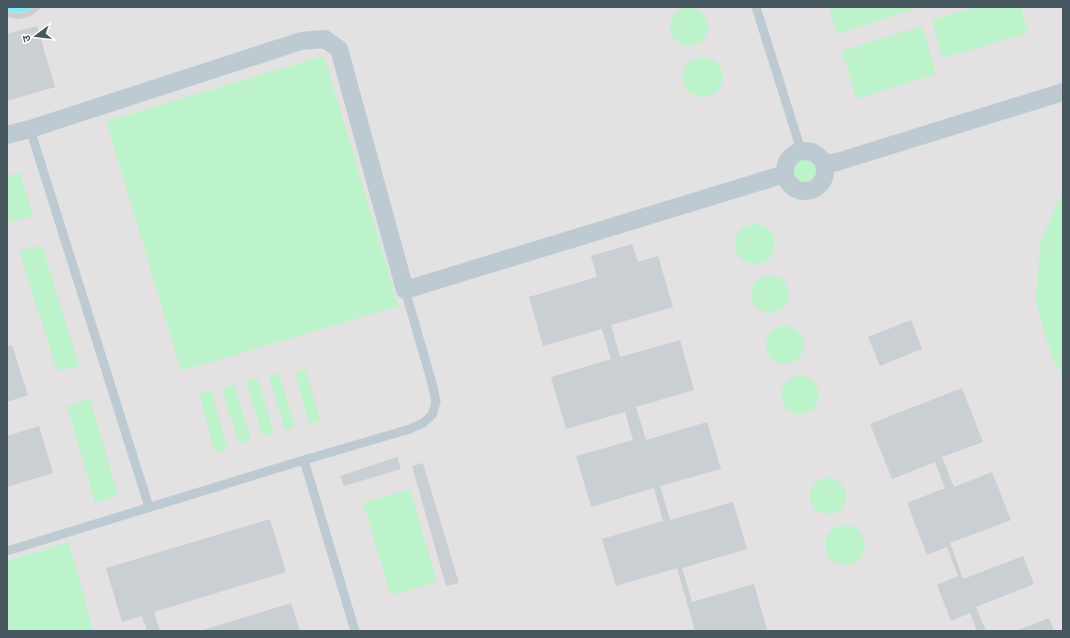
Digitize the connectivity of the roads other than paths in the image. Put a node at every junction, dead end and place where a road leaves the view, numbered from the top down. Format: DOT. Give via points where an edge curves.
graph roads {
  1 [pos="756,7"];
  2 [pos="1063,92"];
  3 [pos="30,129"];
  4 [pos="7,135"];
  5 [pos="801,150"];
  6 [pos="824,164"];
  7 [pos="784,174"];
  8 [pos="405,290"];
  9 [pos="304,460"];
  10 [pos="149,507"];
  11 [pos="7,551"];
  12 [pos="355,631"];
  1 -- 5 [label="lane"];
  2 -- 6 [label="street"];
  3 -- 4 [label="street"];
  3 -- 8 [label="street" via="301,41 325,39 339,49"];
  3 -- 10 [label="lane"];
  5 -- 6 [label="street" via="816,153"];
  5 -- 7 [label="street" via="787,161"];
  6 -- 7 [label="street" via="824,177 821,183 810,191 796,190"];
  7 -- 8 [label="street"];
  8 -- 9 [label="lane" via="432,383 436,402 432,415 410,429"];
  9 -- 10 [label="lane"];
  9 -- 12 [label="lane"];
  10 -- 11 [label="lane"];
}
